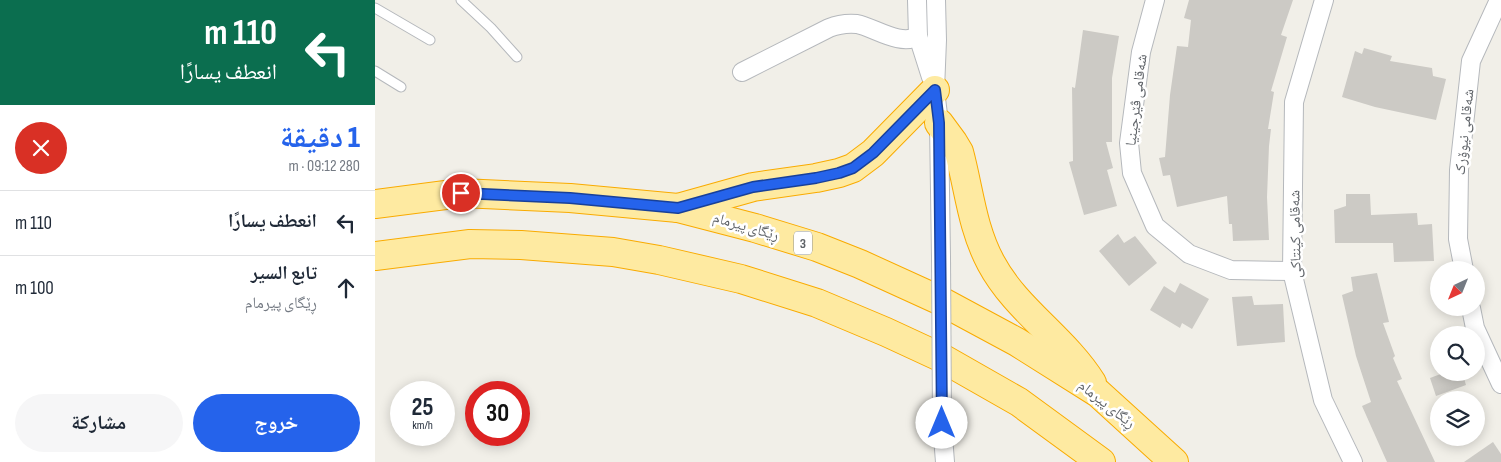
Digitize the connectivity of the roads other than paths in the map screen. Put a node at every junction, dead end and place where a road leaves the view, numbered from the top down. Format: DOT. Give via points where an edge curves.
graph roads {
  1 [pos="461,0"];
  2 [pos="917,0"];
  3 [pos="936,0"];
  4 [pos="1155,0"];
  5 [pos="1324,0"];
  6 [pos="1499,0"];
  7 [pos="375,8"];
  8 [pos="918,36"];
  9 [pos="429,40"];
  10 [pos="517,57"];
  11 [pos="375,71"];
  12 [pos="741,72"];
  13 [pos="401,87"];
  14 [pos="935,90"];
  15 [pos="939,123"];
  16 [pos="375,204"];
  17 [pos="678,208"];
  18 [pos="375,256"];
  19 [pos="1462,261"];
  20 [pos="1293,271"];
  21 [pos="1473,316"];
  22 [pos="1501,384"];
  23 [pos="1098,393"];
  24 [pos="945,462"];
  25 [pos="1101,462"];
  26 [pos="1174,462"];
  27 [pos="1353,462"];
  1 -- 10 [label="lane"];
  2 -- 8 [label="street"];
  3 -- 14 [label="street"];
  4 -- 20 [label="street, شەقامی ڤێرجینیا" via="1141,52 1129,143 1132,173 1155,226 1189,254 1231,270"];
  5 -- 20 [label="street, شەقامی کینتاکی" via="1294,102"];
  6 -- 19 [label="street, شەقامی نیوۆرک" via="1471,61 1459,170 1458,239"];
  7 -- 9 [label="lane"];
  8 -- 12 [label="street" via="914,39 890,37 859,25 839,24"];
  8 -- 14 [label="street"];
  11 -- 13 [label="lane"];
  14 -- 15 [label="street"];
  14 -- 17 [label="highway" via="873,153 853,168 816,178 753,187"];
  15 -- 23 [label="highway" via="959,152 977,230 991,264 1017,300 1064,346"];
  15 -- 24 [label="street, bridge"];
  16 -- 17 [label="highway, ڕێگای پیرمام / 3" via="461,193 570,198"];
  17 -- 23 [label="highway, ڕێگای پیرمام / 3" via="817,247 860,264 939,300 1017,342"];
  18 -- 25 [label="highway" via="470,244 521,245 613,252 741,279 817,303 940,357 1019,402"];
  20 -- 27 [label="street, شەقامی کینتاکی" via="1323,400"];
  21 -- 22 [label="street"];
  23 -- 26 [label="highway, ڕێگای پیرمام / 3"];
}
